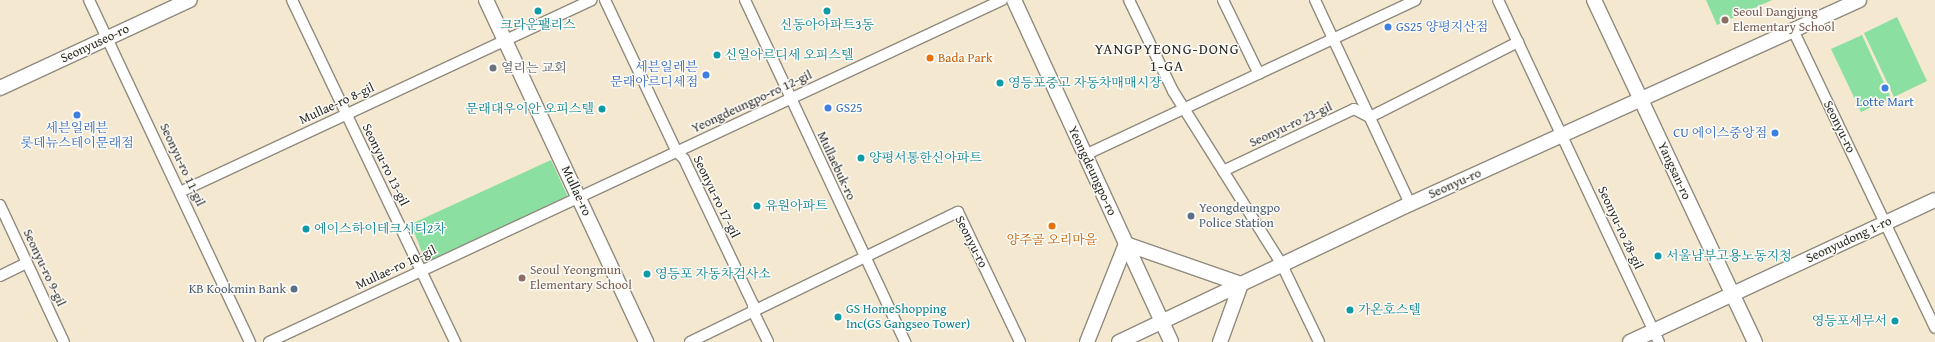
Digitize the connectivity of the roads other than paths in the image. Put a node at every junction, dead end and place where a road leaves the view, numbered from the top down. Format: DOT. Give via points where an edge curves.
graph roads {
  1 [pos="89,0"];
  2 [pos="190,0"];
  3 [pos="292,0"];
  4 [pos="486,0"];
  5 [pos="591,0"];
  6 [pos="605,0"];
  7 [pos="745,0"];
  8 [pos="1002,0"];
  9 [pos="1014,0"];
  10 [pos="1129,0"];
  11 [pos="1224,0"];
  12 [pos="1315,0"];
  13 [pos="1416,0"];
  14 [pos="1498,0"];
  15 [pos="1594,0"];
  16 [pos="1859,0"];
  17 [pos="1793,30"];
  18 [pos="107,38"];
  19 [pos="1333,39"];
  20 [pos="506,41"];
  21 [pos="1518,42"];
  22 [pos="1259,74"];
  23 [pos="0,88"];
  24 [pos="790,98"];
  25 [pos="1640,100"];
  26 [pos="1185,109"];
  27 [pos="346,114"];
  28 [pos="1370,117"];
  29 [pos="1562,135"];
  30 [pos="677,152"];
  31 [pos="1085,155"];
  32 [pos="1224,171"];
  33 [pos="180,192"];
  34 [pos="578,197"];
  35 [pos="1935,200"];
  36 [pos="1410,204"];
  37 [pos="0,205"];
  38 [pos="1885,223"];
  39 [pos="1126,244"];
  40 [pos="865,256"];
  41 [pos="27,264"];
  42 [pos="1282,265"];
  43 [pos="421,271"];
  44 [pos="0,276"];
  45 [pos="1241,284"];
  46 [pos="1733,295"];
  47 [pos="753,311"];
  48 [pos="1161,322"];
  49 [pos="1935,328"];
  50 [pos="1657,336"];
  51 [pos="64,342"];
  52 [pos="250,342"];
  53 [pos="269,342"];
  54 [pos="455,342"];
  55 [pos="646,342"];
  56 [pos="690,342"];
  57 [pos="768,342"];
  58 [pos="905,342"];
  59 [pos="1020,342"];
  60 [pos="1087,342"];
  61 [pos="1119,342"];
  62 [pos="1171,342"];
  63 [pos="1220,342"];
  64 [pos="1319,342"];
  65 [pos="1630,342"];
  66 [pos="1755,342"];
  1 -- 18 [label="street, Seonyu-ro 11-gil"];
  2 -- 18 [label="main road, Seonyuseo-ro"];
  3 -- 27 [label="street, Seonyu-ro 13-gil"];
  4 -- 20 [label="main road, Mullae-ro"];
  5 -- 20 [label="street"];
  6 -- 30 [label="street, Seonyu-ro 17-gil"];
  7 -- 24 [label="street, Mullaebuk-ro"];
  8 -- 24 [label="street, Yeongdeungpo-ro 12-gil"];
  9 -- 31 [label="main road, Yeongdeungpo-ro"];
  10 -- 26 [label="street"];
  11 -- 22 [label="street"];
  12 -- 19 [label="street"];
  13 -- 19 [label="street"];
  14 -- 21 [label="street, Seonyu-ro 28-gil"];
  15 -- 25 [label="main road, Yangsan-ro"];
  16 -- 17 [label="main road, Seonyu-ro"];
  17 -- 25 [label="main road, Seonyu-ro"];
  17 -- 38 [label="street, Seonyu-ro"];
  18 -- 23 [label="main road, Seonyuseo-ro"];
  18 -- 33 [label="street, Seonyu-ro 11-gil"];
  19 -- 22 [label="street"];
  19 -- 28 [label="street"];
  20 -- 27 [label="street, Mullae-ro 8-gil"];
  20 -- 34 [label="main road, Mullae-ro"];
  21 -- 28 [label="street"];
  21 -- 29 [label="street, Seonyu-ro 28-gil"];
  22 -- 26 [label="street"];
  24 -- 30 [label="street, Yeongdeungpo-ro 12-gil"];
  24 -- 40 [label="street, Mullaebuk-ro"];
  25 -- 29 [label="main road, Seonyu-ro"];
  25 -- 46 [label="main road, Yangsan-ro"];
  26 -- 31 [label="street"];
  26 -- 32 [label="street"];
  27 -- 33 [label="street, Mullae-ro 8-gil"];
  27 -- 43 [label="street, Seonyu-ro 13-gil"];
  28 -- 32 [label="street, Seonyu-ro 23-gil" via="1354,109"];
  28 -- 36 [label="street"];
  29 -- 36 [label="main road, Seonyu-ro"];
  29 -- 50 [label="street, Seonyu-ro 28-gil"];
  30 -- 34 [label="street, Yeongdeungpo-ro 12-gil"];
  30 -- 47 [label="street, Seonyu-ro 17-gil" via="684,159 753,304"];
  31 -- 39 [label="main road, Yeongdeungpo-ro"];
  32 -- 42 [label="street"];
  33 -- 52 [label="street, Seonyu-ro 11-gil"];
  34 -- 43 [label="street, Mullae-ro 10-gil"];
  34 -- 55 [label="main road, Mullae-ro"];
  35 -- 38 [label="main road, Seonyudong 1-ro"];
  36 -- 42 [label="main road, Seonyu-ro"];
  37 -- 41 [label="street, Seonyu-ro 9-gil"];
  38 -- 46 [label="main road, Seonyudong 1-ro"];
  38 -- 49 [label="street, Seonyu-ro"];
  39 -- 45 [label="main road"];
  39 -- 48 [label="main road, Yeongdeungpo-ro"];
  39 -- 60 [label="main road"];
  40 -- 47 [label="street"];
  40 -- 58 [label="street, Mullaebuk-ro"];
  40 -- 59 [label="street, Seonyu-ro" via="958,212"];
  41 -- 44 [label="street"];
  41 -- 51 [label="street, Seonyu-ro 9-gil"];
  42 -- 45 [label="main road, Seonyu-ro"];
  42 -- 64 [label="street"];
  43 -- 53 [label="street, Mullae-ro 10-gil"];
  43 -- 54 [label="street, Seonyu-ro 13-gil"];
  45 -- 48 [label="main road, Seonyu-ro"];
  45 -- 63 [label="main road"];
  46 -- 50 [label="main road, Seonyudong 1-ro"];
  46 -- 66 [label="main road, Yangsan-ro"];
  47 -- 56 [label="street"];
  47 -- 57 [label="street, Seonyu-ro 17-gil"];
  48 -- 61 [label="main road, Seonyu-ro"];
  48 -- 62 [label="main road, Yeongdeungpo-ro"];
  50 -- 65 [label="main road, Seonyudong 1-ro"];
}
